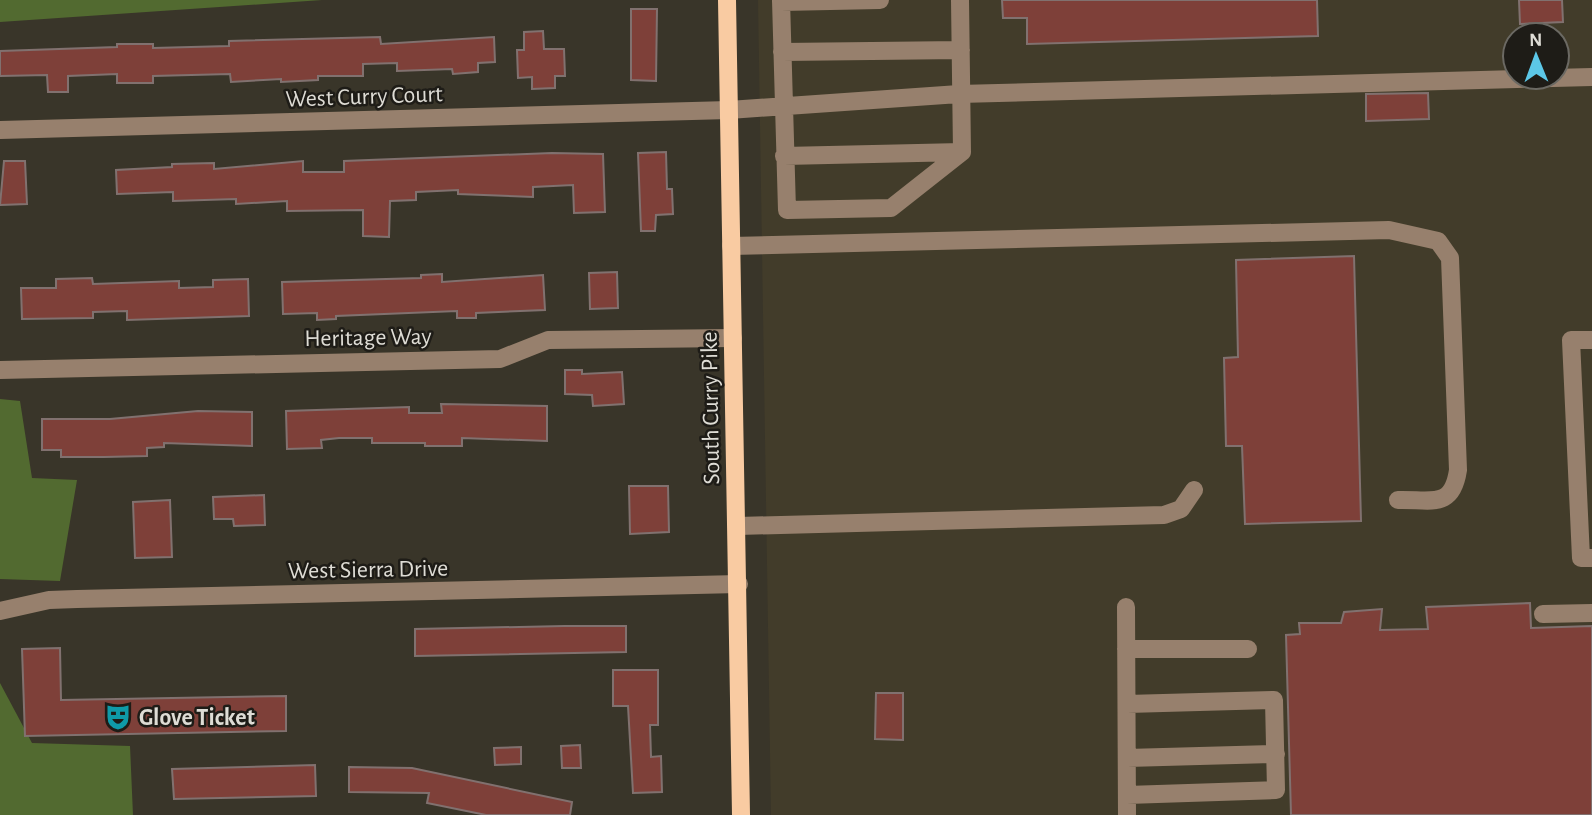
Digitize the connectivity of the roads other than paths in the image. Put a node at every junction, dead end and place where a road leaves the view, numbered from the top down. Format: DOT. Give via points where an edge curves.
graph roads {
  1 [pos="727,0"];
  2 [pos="880,0"];
  3 [pos="960,0"];
  4 [pos="781,1"];
  5 [pos="961,50"];
  6 [pos="782,52"];
  7 [pos="1592,77"];
  8 [pos="962,94"];
  9 [pos="783,106"];
  10 [pos="729,110"];
  11 [pos="0,130"];
  12 [pos="962,152"];
  13 [pos="784,156"];
  14 [pos="731,246"];
  15 [pos="733,338"];
  16 [pos="1592,340"];
  17 [pos="0,370"];
  18 [pos="1194,490"];
  19 [pos="1398,500"];
  20 [pos="738,526"];
  21 [pos="1592,558"];
  22 [pos="739,584"];
  23 [pos="1126,607"];
  24 [pos="0,611"];
  25 [pos="1592,613"];
  26 [pos="1543,614"];
  27 [pos="1126,649"];
  28 [pos="1248,649"];
  29 [pos="1127,704"];
  30 [pos="1276,754"];
  31 [pos="1127,758"];
  32 [pos="1127,795"];
  33 [pos="741,815"];
  34 [pos="1127,815"];
  1 -- 10 [label="main road, South Curry Pike"];
  2 -- 4 [label="street"];
  3 -- 5 [label="street"];
  4 -- 6 [label="street"];
  5 -- 6 [label="street"];
  5 -- 8 [label="street"];
  6 -- 9 [label="street"];
  7 -- 8 [label="street, West Curry Court"];
  8 -- 9 [label="street, West Curry Court"];
  8 -- 12 [label="street"];
  9 -- 10 [label="street, West Curry Court"];
  9 -- 13 [label="street"];
  10 -- 11 [label="street, West Curry Court"];
  10 -- 14 [label="main road, South Curry Pike"];
  12 -- 13 [label="street"];
  12 -- 13 [label="street" via="891,208 787,210"];
  14 -- 15 [label="main road, South Curry Pike"];
  14 -- 19 [label="street" via="1389,230 1438,241 1450,258 1455,491 1447,498"];
  15 -- 17 [label="street, Heritage Way" via="548,340 500,359"];
  15 -- 20 [label="main road, South Curry Pike"];
  16 -- 21 [label="street" via="1571,340 1581,558"];
  18 -- 20 [label="street" via="1181,509 1164,515"];
  20 -- 22 [label="main road, South Curry Pike"];
  22 -- 24 [label="street, West Sierra Drive" via="49,600"];
  22 -- 33 [label="main road, South Curry Pike"];
  23 -- 27 [label="street"];
  25 -- 26 [label="street"];
  27 -- 28 [label="street"];
  27 -- 29 [label="street"];
  29 -- 30 [label="street" via="1274,701"];
  29 -- 31 [label="street"];
  30 -- 31 [label="street"];
  30 -- 32 [label="street" via="1276,790"];
  31 -- 32 [label="street"];
  32 -- 34 [label="street"];
}
